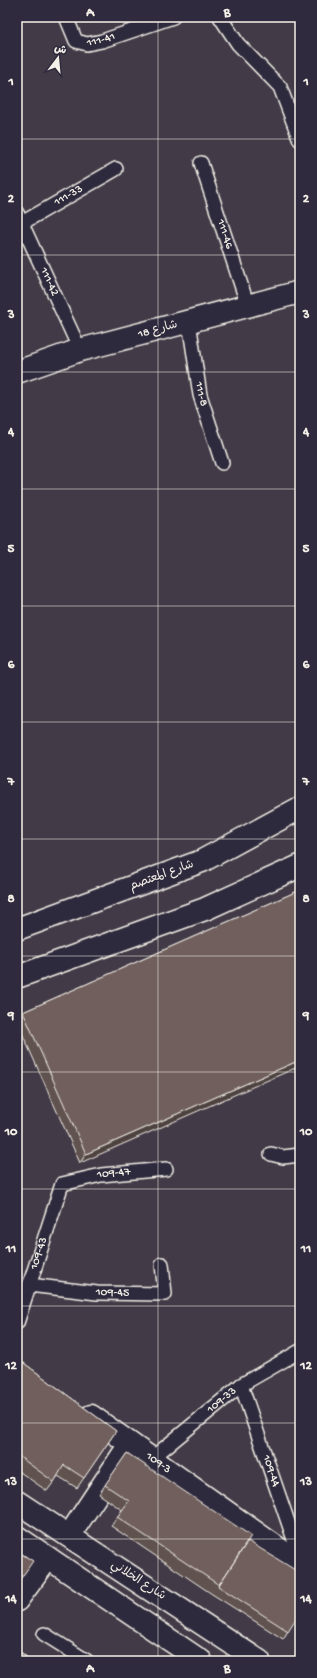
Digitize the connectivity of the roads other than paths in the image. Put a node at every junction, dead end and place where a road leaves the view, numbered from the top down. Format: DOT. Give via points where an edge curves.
graph roads {
  1 [pos="66,17"];
  2 [pos="173,17"];
  3 [pos="220,17"];
  4 [pos="300,140"];
  5 [pos="201,163"];
  6 [pos="116,169"];
  7 [pos="19,218"];
  8 [pos="300,292"];
  9 [pos="248,306"];
  10 [pos="189,322"];
  11 [pos="80,350"];
  12 [pos="17,372"];
  13 [pos="222,463"];
  14 [pos="300,808"];
  15 [pos="300,866"];
  16 [pos="17,929"];
  17 [pos="17,977"];
  18 [pos="271,1154"];
  19 [pos="300,1155"];
  20 [pos="166,1169"];
  21 [pos="62,1184"];
  22 [pos="162,1264"];
  23 [pos="29,1285"];
  24 [pos="19,1306"];
  25 [pos="17,1323"];
  26 [pos="300,1351"];
  27 [pos="241,1385"];
  28 [pos="74,1403"];
  29 [pos="130,1444"];
  30 [pos="151,1459"];
  31 [pos="17,1502"];
  32 [pos="69,1536"];
  33 [pos="17,1537"];
  34 [pos="300,1557"];
  35 [pos="48,1558"];
  36 [pos="300,1564"];
  37 [pos="17,1600"];
  38 [pos="44,1634"];
  39 [pos="188,1657"];
  40 [pos="17,1659"];
  41 [pos="20,1661"];
  42 [pos="87,1661"];
  43 [pos="259,1661"];
  1 -- 2 [label="lane, 111-41" via="76,41 87,44"];
  3 -- 4 [label="lane" via="238,44 280,87"];
  5 -- 9 [label="lane, 111-46"];
  6 -- 7 [label="lane, 111-33"];
  7 -- 11 [label="lane, 111-42"];
  8 -- 9 [label="main road, شارع 18"];
  9 -- 10 [label="main road, شارع 18"];
  10 -- 11 [label="main road, شارع 18"];
  10 -- 13 [label="lane, 111-8" via="200,395"];
  11 -- 12 [label="main road, شارع 18"];
  14 -- 16 [label="main road, شارع المعتصم" via="202,861"];
  15 -- 17 [label="main road" via="205,910"];
  18 -- 19 [label="lane" via="283,1157"];
  20 -- 21 [label="lane, 109-47" via="101,1175"];
  21 -- 23 [label="lane, 109-43"];
  22 -- 23 [label="lane, 109-45" via="165,1294 97,1293"];
  23 -- 24 [label="lane, 109-43"];
  24 -- 25 [label="lane, 109-43"];
  26 -- 27 [label="lane, 109-33"];
  27 -- 30 [label="lane, 109-33"];
  27 -- 34 [label="lane, 109-44"];
  28 -- 29 [label="main road, 109-3"];
  29 -- 30 [label="main road, 109-3"];
  29 -- 32 [label="main road"];
  30 -- 36 [label="main road, 109-3"];
  31 -- 32 [label="main road, شارع الخلاني"];
  32 -- 43 [label="main road, شارع الخلاني"];
  33 -- 35 [label="main road"];
  35 -- 37 [label="main road"];
  35 -- 39 [label="main road"];
  38 -- 42 [label="lane"];
  40 -- 41 [label="lane"];
}
